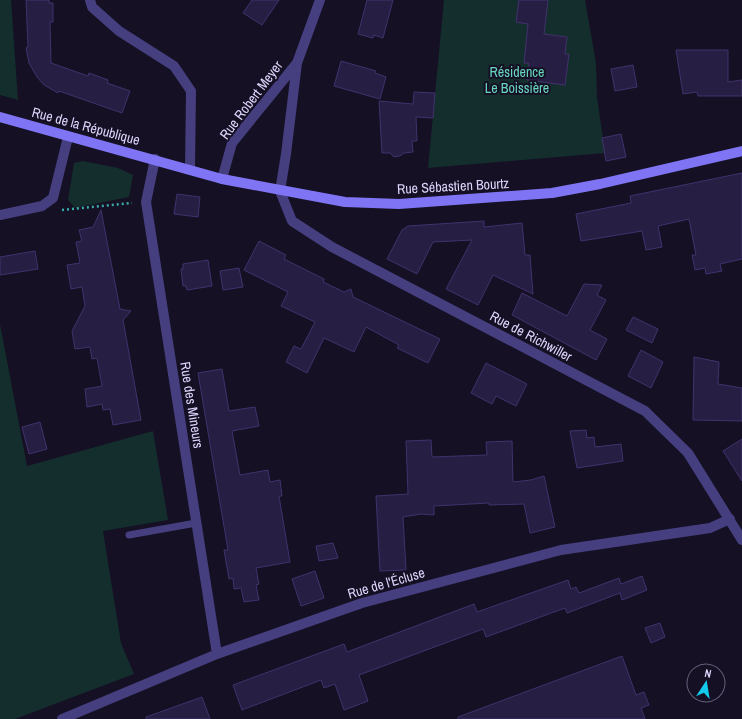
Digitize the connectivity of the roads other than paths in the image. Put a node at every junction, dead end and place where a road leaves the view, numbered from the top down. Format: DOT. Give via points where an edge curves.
graph roads {
  1 [pos="90,0"];
  2 [pos="320,0"];
  3 [pos="297,63"];
  4 [pos="0,117"];
  5 [pos="68,136"];
  6 [pos="742,151"];
  7 [pos="160,161"];
  8 [pos="190,169"];
  9 [pos="222,179"];
  10 [pos="280,191"];
  11 [pos="0,215"];
  12 [pos="730,519"];
  13 [pos="196,523"];
  14 [pos="129,535"];
  15 [pos="742,540"];
  16 [pos="217,654"];
  17 [pos="62,719"];
  1 -- 8 [label="street" via="92,7 119,31 174,66 191,91"];
  2 -- 3 [label="street, Rue Robert Meyer"];
  3 -- 9 [label="street, Rue Robert Meyer" via="232,143"];
  3 -- 10 [label="street, Rue Robert Meyer"];
  4 -- 5 [label="main road, Rue de la République"];
  5 -- 7 [label="main road, Rue de la République"];
  5 -- 11 [label="street" via="53,198 42,206"];
  6 -- 10 [label="main road, Rue Sébastien Bourtz" via="600,184 504,198 399,204 345,202"];
  7 -- 8 [label="main road, Rue Sébastien Bourtz"];
  7 -- 13 [label="street, Rue des Mineurs" via="146,202"];
  8 -- 9 [label="main road, Rue Sébastien Bourtz"];
  9 -- 10 [label="main road, Rue Sébastien Bourtz"];
  10 -- 12 [label="street, Rue de Richwiller" via="292,221 332,247 645,411 688,454"];
  12 -- 15 [label="street, Rue de Richwiller"];
  12 -- 16 [label="street, Rue de l'Écluse" via="710,528 561,550 538,556 362,603"];
  13 -- 14 [label="lane"];
  13 -- 16 [label="street, Rue des Mineurs"];
  16 -- 17 [label="street, Rue de l'Écluse"];
}
